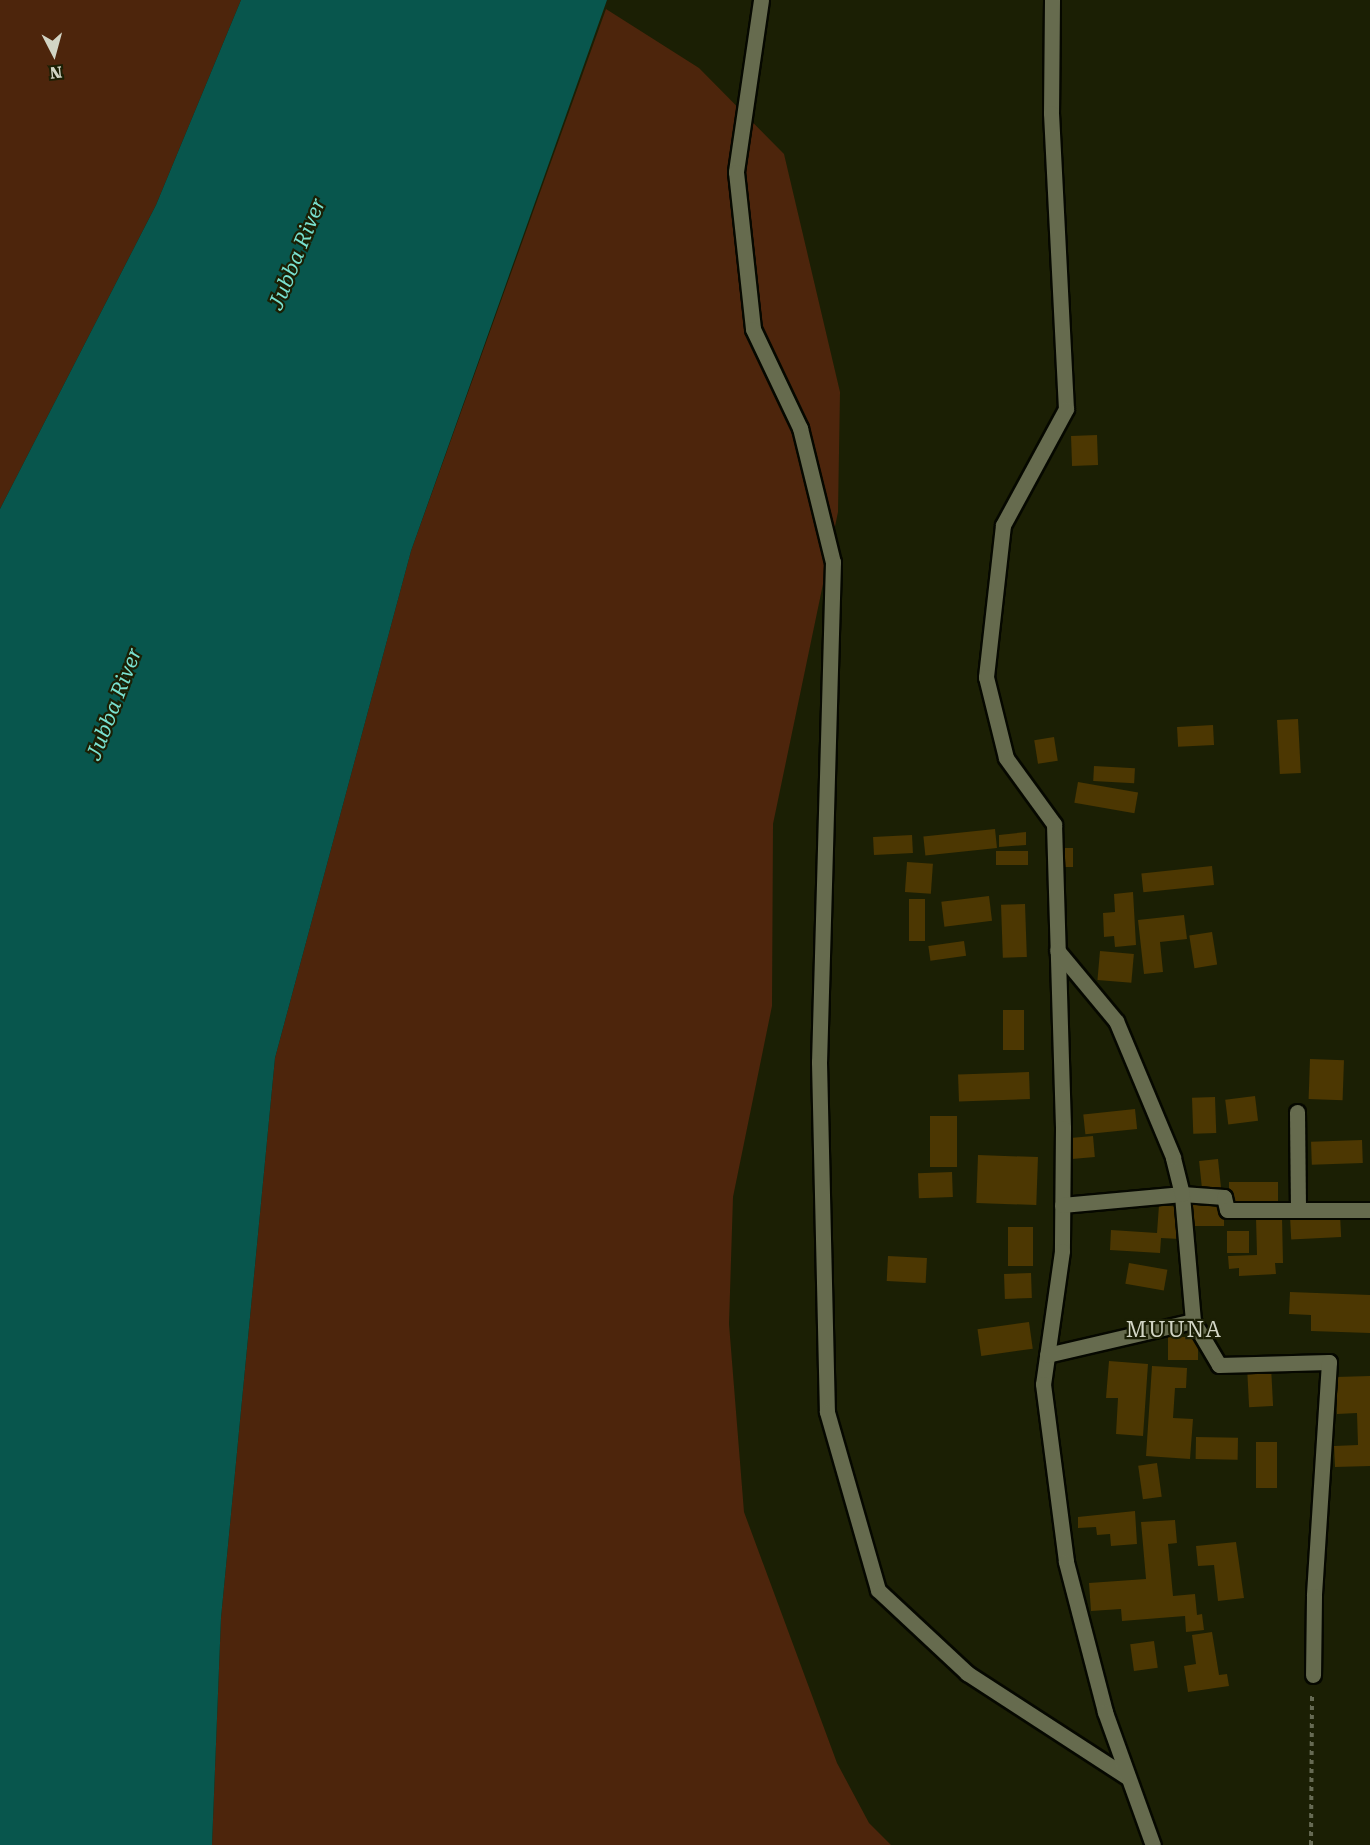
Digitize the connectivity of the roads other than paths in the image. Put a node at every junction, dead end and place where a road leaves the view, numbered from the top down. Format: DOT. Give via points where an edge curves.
graph roads {
  1 [pos="761,0"];
  2 [pos="1052,0"];
  3 [pos="1057,950"];
  4 [pos="1298,1112"];
  5 [pos="1182,1194"];
  6 [pos="1062,1205"];
  7 [pos="1298,1210"];
  8 [pos="1370,1210"];
  9 [pos="1193,1321"];
  10 [pos="1047,1355"];
  11 [pos="1312,1675"];
  12 [pos="1128,1777"];
  13 [pos="1153,1845"];
  1 -- 12 [label="street" via="736,172 753,329 800,428 833,562 819,1062 827,1412 878,1590 968,1673"];
  2 -- 3 [label="street" via="1051,113 1066,409 1003,525 986,677 1006,758 1054,824"];
  3 -- 5 [label="street" via="1116,1021 1173,1157"];
  3 -- 6 [label="street"];
  4 -- 7 [label="street"];
  5 -- 6 [label="street"];
  5 -- 7 [label="street" via="1224,1197 1227,1210"];
  5 -- 9 [label="street"];
  6 -- 10 [label="street" via="1062,1251"];
  7 -- 8 [label="street"];
  9 -- 10 [label="street"];
  9 -- 11 [label="street" via="1219,1365 1329,1362"];
  10 -- 12 [label="street" via="1043,1384 1065,1562"];
  12 -- 13 [label="street"];
}
